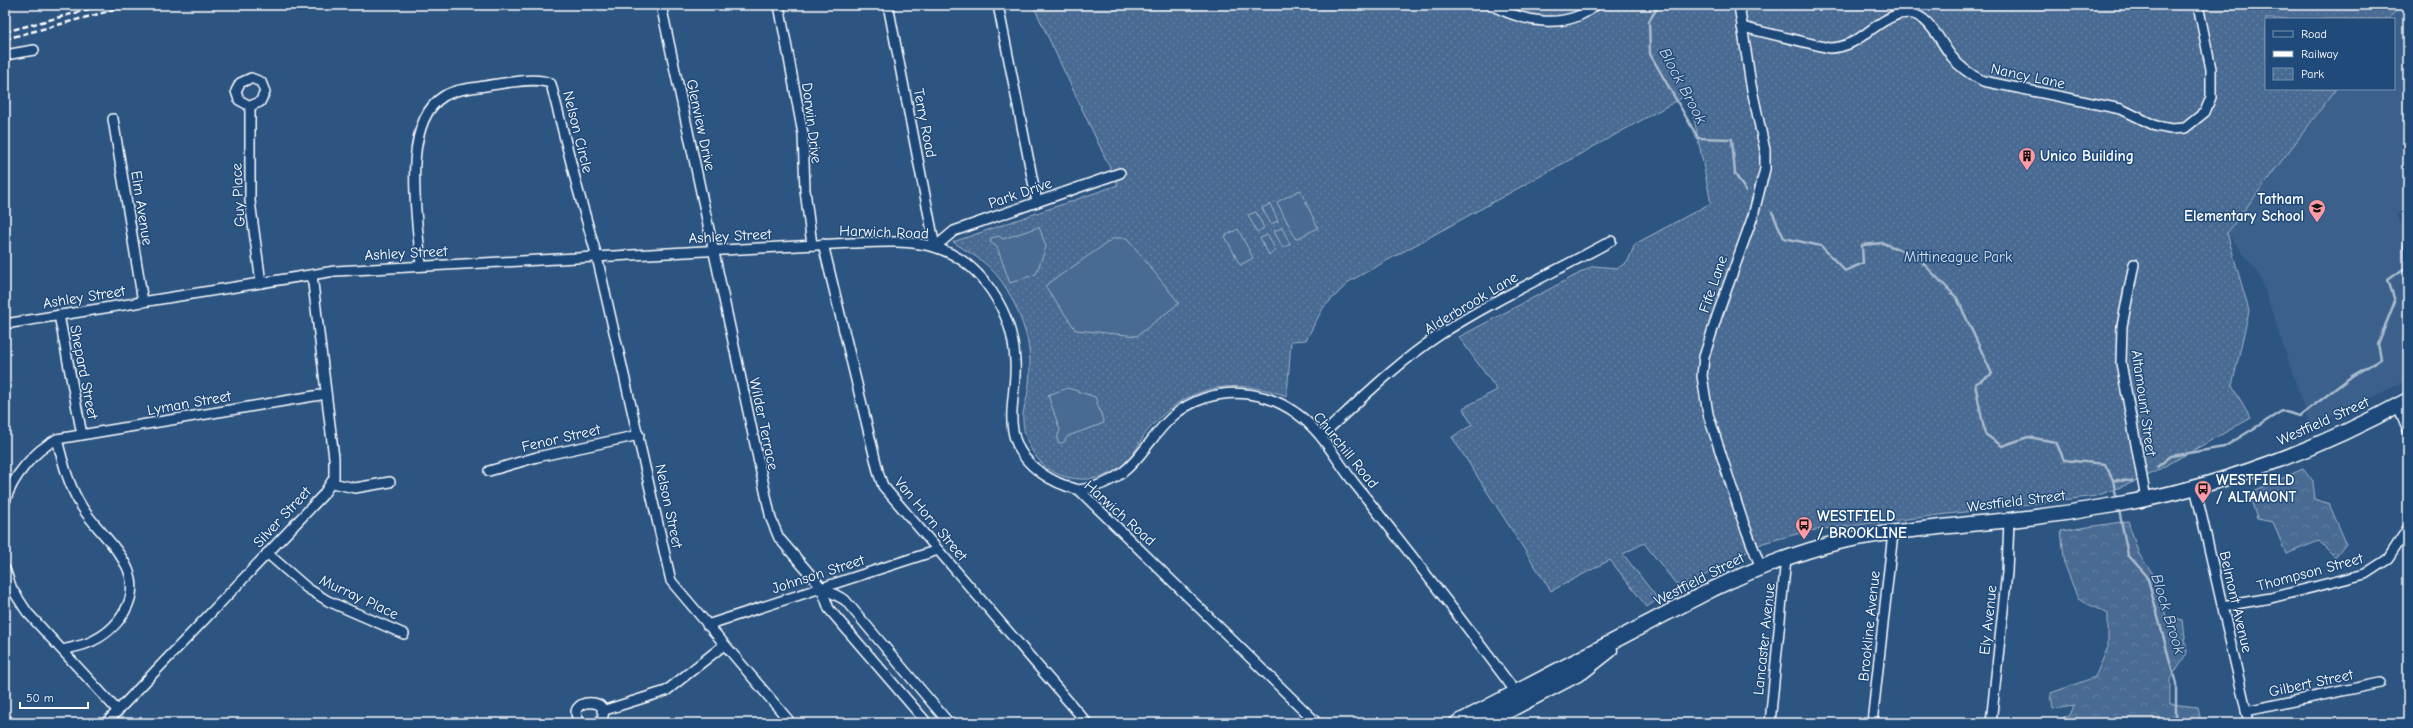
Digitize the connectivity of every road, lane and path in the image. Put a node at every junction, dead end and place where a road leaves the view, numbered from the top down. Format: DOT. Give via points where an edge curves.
graph roads {
  1 [pos="661,5"];
  2 [pos="779,5"];
  3 [pos="888,5"];
  4 [pos="998,5"];
  5 [pos="1491,5"];
  6 [pos="1596,5"];
  7 [pos="1739,5"];
  8 [pos="2198,5"];
  9 [pos="1742,27"];
  10 [pos="34,50"];
  11 [pos="5,55"];
  12 [pos="250,106"];
  13 [pos="113,119"];
  14 [pos="1120,172"];
  15 [pos="1037,202"];
  16 [pos="1611,241"];
  17 [pos="823,244"];
  18 [pos="812,245"];
  19 [pos="934,247"];
  20 [pos="714,250"];
  21 [pos="597,257"];
  22 [pos="2134,264"];
  23 [pos="421,266"];
  24 [pos="312,275"];
  25 [pos="261,283"];
  26 [pos="143,302"];
  27 [pos="59,315"];
  28 [pos="5,323"];
  29 [pos="326,394"];
  30 [pos="2403,403"];
  31 [pos="2408,430"];
  32 [pos="82,435"];
  33 [pos="639,435"];
  34 [pos="1321,436"];
  35 [pos="58,439"];
  36 [pos="489,471"];
  37 [pos="390,482"];
  38 [pos="332,483"];
  39 [pos="2195,487"];
  40 [pos="1079,490"];
  41 [pos="2146,499"];
  42 [pos="5,502"];
  43 [pos="2009,520"];
  44 [pos="2408,528"];
  45 [pos="1893,533"];
  46 [pos="938,550"];
  47 [pos="267,553"];
  48 [pos="1786,558"];
  49 [pos="1761,568"];
  50 [pos="5,570"];
  51 [pos="821,587"];
  52 [pos="2223,606"];
  53 [pos="707,625"];
  54 [pos="404,634"];
  55 [pos="724,645"];
  56 [pos="62,650"];
  57 [pos="2380,683"];
  58 [pos="916,684"];
  59 [pos="903,695"];
  60 [pos="1520,697"];
  61 [pos="118,711"];
  62 [pos="602,711"];
  63 [pos="2246,711"];
  64 [pos="106,723"];
  65 [pos="581,723"];
  66 [pos="599,723"];
  67 [pos="791,723"];
  68 [pos="927,723"];
  69 [pos="949,723"];
  70 [pos="1087,723"];
  71 [pos="1317,723"];
  72 [pos="1457,723"];
  73 [pos="1485,723"];
  74 [pos="1770,723"];
  75 [pos="1872,723"];
  76 [pos="1991,723"];
  77 [pos="2249,723"];
  1 -- 20 [label="street, Glenview Drive"];
  2 -- 18 [label="street, Dorwin Drive" via="803,134 805,190"];
  3 -- 19 [label="street, Terry Road"];
  4 -- 15 [label="street"];
  5 -- 6 [label="street" via="1508,14 1553,22 1577,17"];
  7 -- 9 [label="street, Fife Lane"];
  8 -- 9 [label="street, Nancy Lane" via="2211,69 2211,97 2205,112 2185,128 2171,129 2156,126 2121,109 1983,81 1967,72 1953,58 1925,20 1910,13 1890,18 1852,44 1841,48 1829,48"];
  9 -- 49 [label="street, Fife Lane" via="1765,150 1765,169 1753,216 1704,357 1702,376 1708,414 1742,519"];
  10 -- 11 [label="street"];
  12 -- 25 [label="street, Guy Place" via="250,201"];
  13 -- 26 [label="street, Elm Avenue"];
  14 -- 15 [label="street, Park Drive"];
  15 -- 19 [label="street, Park Drive" via="954,231"];
  16 -- 34 [label="street, Alderbrook Lane" via="1437,336 1380,382"];
  17 -- 18 [label="street, Harwich Road"];
  17 -- 19 [label="street, Harwich Road" via="888,243"];
  17 -- 46 [label="street, Van Horn Street" via="880,479 886,490"];
  18 -- 20 [label="street, Ashley Street"];
  19 -- 40 [label="street, Harwich Road" via="970,267 994,294 1004,313 1015,352 1012,420 1020,450 1032,466 1046,476"];
  20 -- 21 [label="street, Ashley Street"];
  20 -- 51 [label="street, Wilder Terrace" via="770,519 779,538"];
  21 -- 23 [label="street, Ashley Street"];
  21 -- 23 [label="street, Nelson Circle" via="554,89 547,82 530,81 451,93 438,100 427,113 419,133 416,153"];
  21 -- 33 [label="street, Nelson Street"];
  22 -- 41 [label="street, Altamount Street" via="2122,326 2121,363"];
  23 -- 24 [label="street, Ashley Street" via="335,271"];
  24 -- 25 [label="street, Ashley Street"];
  24 -- 29 [label="street, Silver Street"];
  25 -- 26 [label="street, Ashley Street"];
  26 -- 27 [label="street, Ashley Street"];
  27 -- 28 [label="street, Ashley Street"];
  27 -- 32 [label="street, Shepard Street"];
  29 -- 32 [label="street, Lyman Street"];
  29 -- 38 [label="street, Silver Street" via="335,469"];
  30 -- 31 [label="street"];
  30 -- 39 [label="main road, Westfield Street" via="2303,450"];
  32 -- 35 [label="street, Lyman Street"];
  33 -- 36 [label="street, Fenor Street"];
  33 -- 53 [label="street, Nelson Street" via="671,581"];
  34 -- 40 [label="street, Churchill Road" via="1304,419 1281,404 1251,394 1223,394 1196,401 1176,412 1161,426 1141,456 1122,475 1108,483"];
  34 -- 60 [label="street, Churchill Road" via="1341,466"];
  35 -- 42 [label="street" via="40,451 22,470"];
  35 -- 56 [label="street" via="64,469 78,501 126,564 131,583 128,605 115,626 88,643"];
  37 -- 38 [label="street" via="355,488"];
  38 -- 47 [label="street, Silver Street"];
  39 -- 41 [label="main road, Westfield Street"];
  39 -- 52 [label="street, Belmont Avenue"];
  40 -- 71 [label="street, Harwich Road"];
  41 -- 43 [label="main road, Westfield Street"];
  43 -- 45 [label="main road, Westfield Street"];
  43 -- 76 [label="street, Ely Avenue" via="2007,572"];
  44 -- 52 [label="street, Thompson Street" via="2388,559 2365,574 2266,599"];
  45 -- 48 [label="main road, Westfield Street" via="1842,542"];
  45 -- 75 [label="street, Brookline Avenue"];
  46 -- 51 [label="street, Johnson Street"];
  46 -- 70 [label="street, Van Horn Street"];
  47 -- 54 [label="street, Murray Place" via="307,588 328,601"];
  47 -- 61 [label="street, Silver Street"];
  48 -- 49 [label="main road, Westfield Street"];
  48 -- 74 [label="street, Lancaster Avenue"];
  49 -- 60 [label="main road, Westfield Street" via="1713,589 1629,634 1582,672"];
  50 -- 56 [label="street" via="21,605"];
  51 -- 53 [label="street, Johnson Street"];
  51 -- 58 [label="street, Wilder Terrace" via="845,600"];
  51 -- 59 [label="street, Wilder Terrace" via="829,609"];
  52 -- 63 [label="street, Belmont Avenue"];
  53 -- 55 [label="street, Nelson Street"];
  55 -- 62 [label="street" via="666,691"];
  55 -- 67 [label="street, Nelson Street"];
  56 -- 61 [label="street"];
  57 -- 63 [label="street, Gilbert Street"];
  58 -- 59 [label="street"];
  58 -- 69 [label="street, Wilder Terrace"];
  59 -- 68 [label="street, Wilder Terrace"];
  60 -- 72 [label="main road, Westfield Street"];
  60 -- 73 [label="main road, Westfield Street"];
  61 -- 64 [label="street, Silver Street"];
  62 -- 65 [label="street" via="596,703 584,703 577,713"];
  62 -- 66 [label="street"];
  63 -- 77 [label="street, Belmont Avenue"];
}
